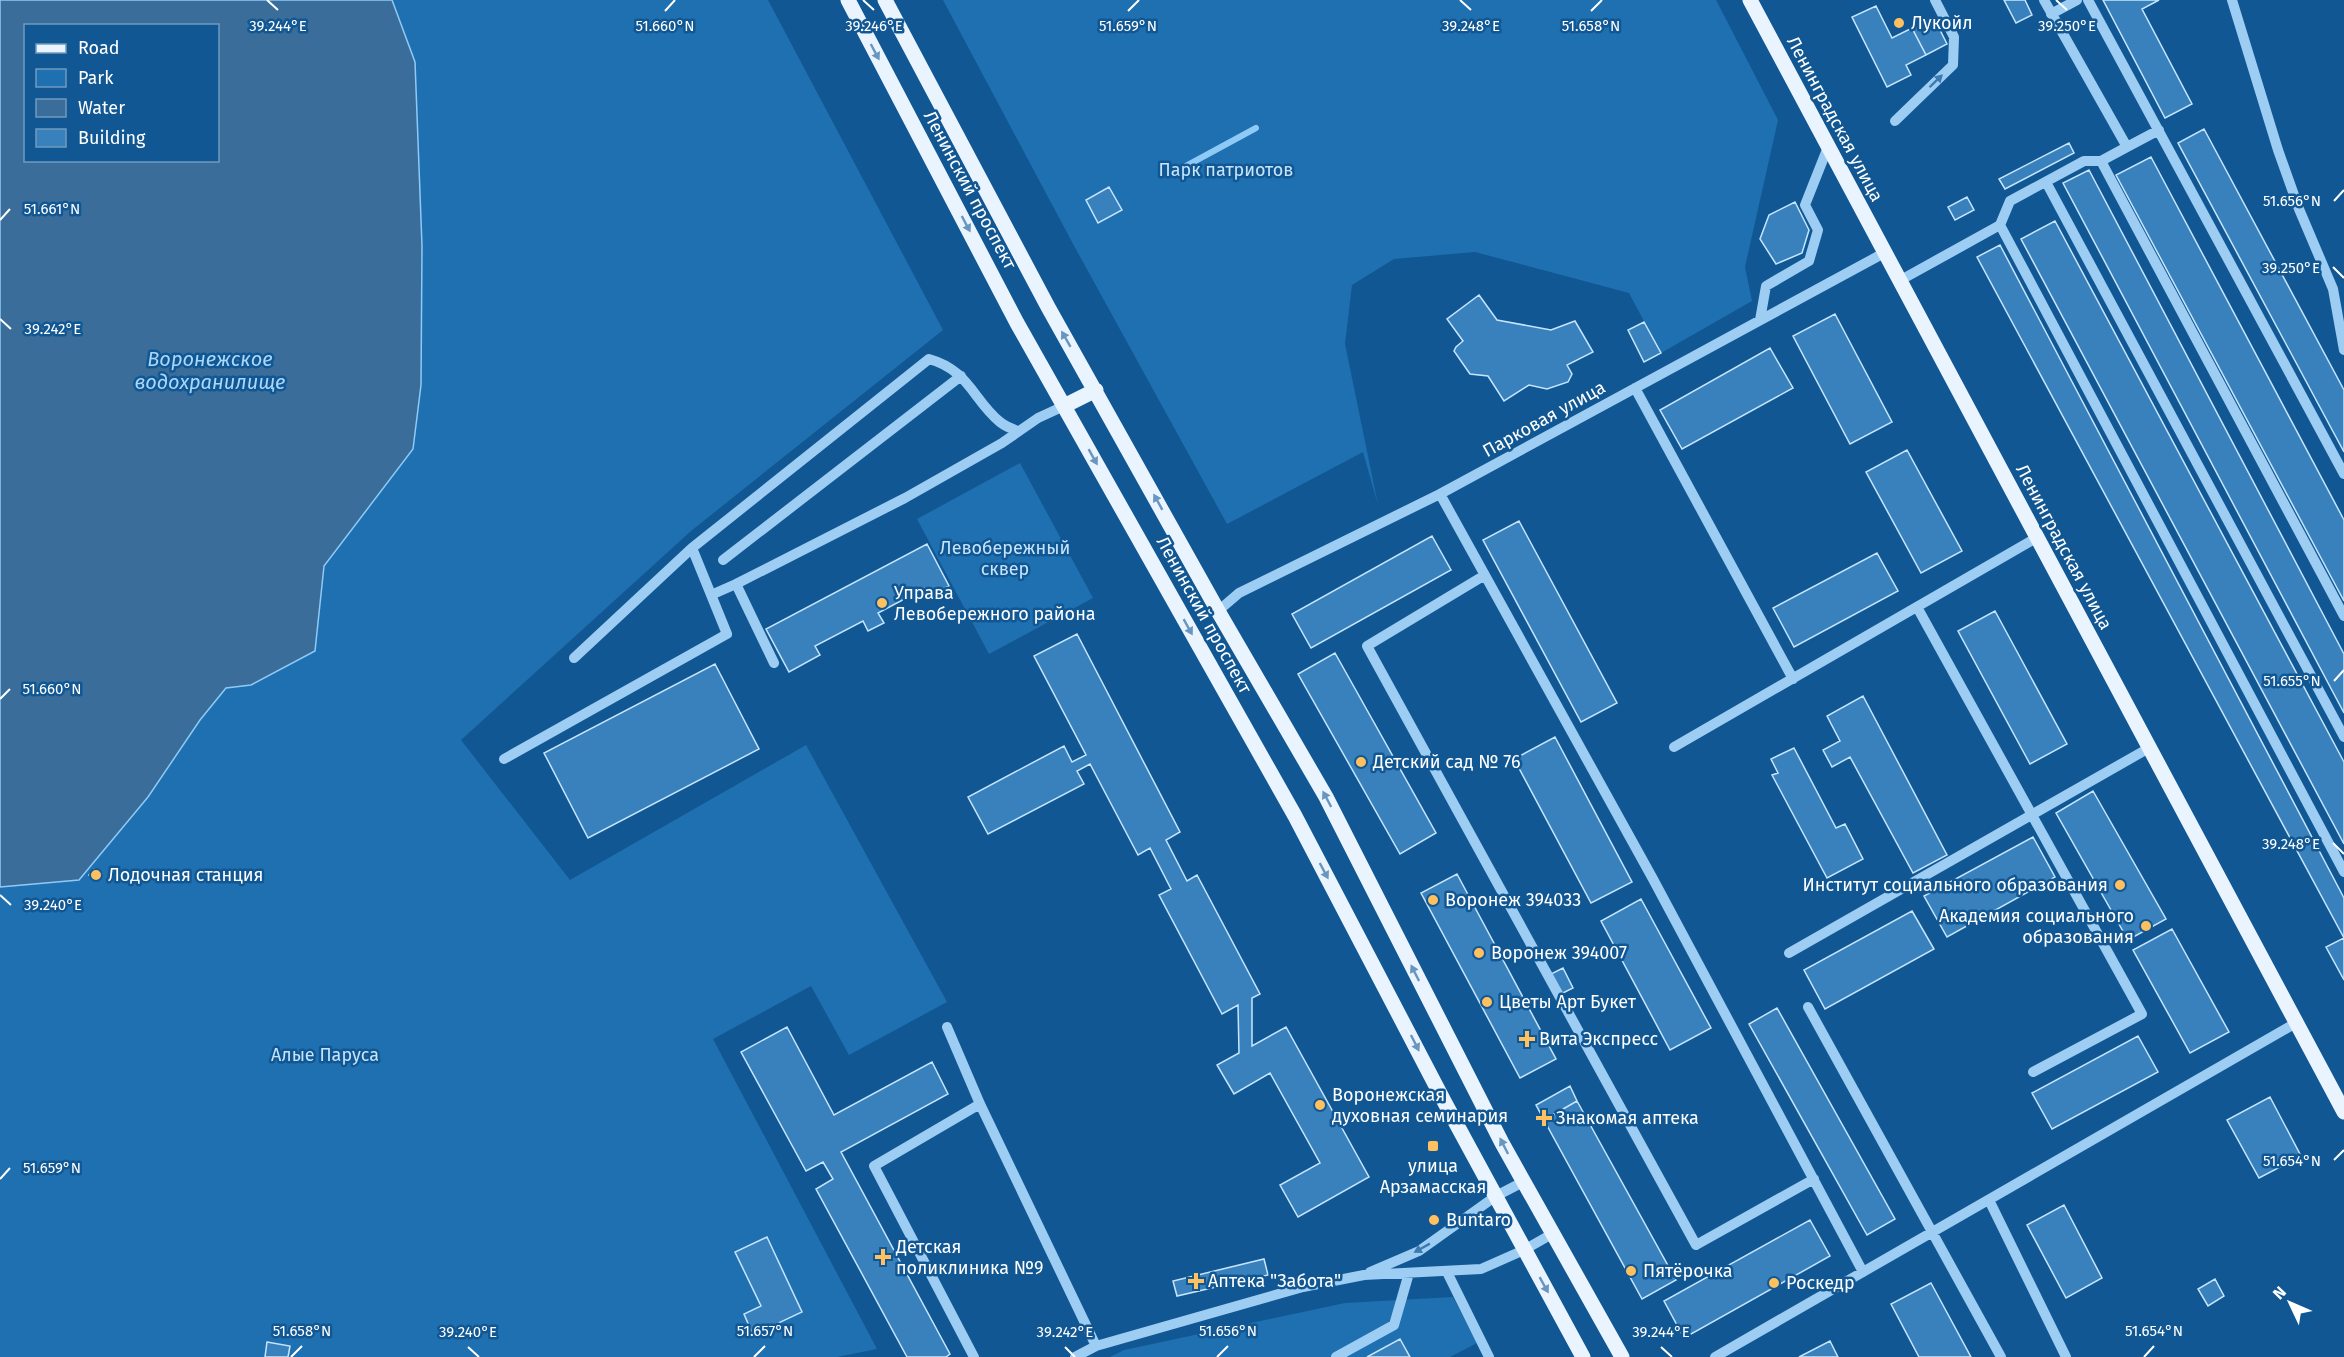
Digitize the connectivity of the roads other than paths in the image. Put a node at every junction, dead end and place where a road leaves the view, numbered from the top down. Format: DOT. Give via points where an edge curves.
graph roads {
  1 [pos="848,0"];
  2 [pos="885,0"];
  3 [pos="1750,0"];
  4 [pos="1935,0"];
  5 [pos="2044,0"];
  6 [pos="2077,0"];
  7 [pos="2088,0"];
  8 [pos="2232,0"];
  9 [pos="2051,14"];
  10 [pos="1895,122"];
  11 [pos="2158,130"];
  12 [pos="1828,147"];
  13 [pos="2127,147"];
  14 [pos="2101,161"];
  15 [pos="2046,182"];
  16 [pos="2000,225"];
  17 [pos="1884,253"];
  18 [pos="1899,281"];
  19 [pos="1760,320"];
  20 [pos="2344,350"];
  21 [pos="961,376"];
  22 [pos="1635,388"];
  23 [pos="1096,390"];
  24 [pos="1064,406"];
  25 [pos="1018,431"];
  26 [pos="2344,474"];
  27 [pos="1440,494"];
  28 [pos="2036,538"];
  29 [pos="692,548"];
  30 [pos="723,560"];
  31 [pos="1485,575"];
  32 [pos="736,584"];
  33 [pos="711,595"];
  34 [pos="1917,607"];
  35 [pos="1218,610"];
  36 [pos="2344,616"];
  37 [pos="574,658"];
  38 [pos="774,663"];
  39 [pos="1793,679"];
  40 [pos="2344,737"];
  41 [pos="1674,747"];
  42 [pos="2149,748"];
  43 [pos="504,759"];
  44 [pos="2032,814"];
  45 [pos="2344,872"];
  46 [pos="1790,953"];
  47 [pos="1808,1006"];
  48 [pos="2296,1023"];
  49 [pos="947,1027"];
  50 [pos="2033,1072"];
  51 [pos="980,1104"];
  52 [pos="2343,1108"];
  53 [pos="1814,1179"];
  54 [pos="1523,1182"];
  55 [pos="1496,1196"];
  56 [pos="1989,1200"];
  57 [pos="1933,1233"];
  58 [pos="1552,1234"];
  59 [pos="1524,1250"];
  60 [pos="1447,1272"];
  61 [pos="1863,1272"];
  62 [pos="1409,1273"];
  63 [pos="1364,1275"];
  64 [pos="1096,1346"];
  65 [pos="974,1357"];
  66 [pos="1075,1357"];
  67 [pos="1336,1357"];
  68 [pos="1489,1357"];
  69 [pos="1583,1357"];
  70 [pos="1622,1357"];
  71 [pos="1715,1357"];
  72 [pos="2001,1357"];
  73 [pos="2066,1357"];
  1 -- 24 [label="main road, Ленинский проспект, one-way"];
  23 -- 2 [label="main road, Ленинский проспект, one-way"];
  3 -- 12 [label="main road, Ленинградская улица"];
  10 -- 4 [label="street, one-way" via="1953,64 1954,37"];
  5 -- 9 [label="street"];
  6 -- 9 [label="street"];
  7 -- 11 [label="street"];
  8 -- 20 [label="street" via="2278,150 2333,289"];
  9 -- 13 [label="street"];
  11 -- 13 [label="street"];
  11 -- 26 [label="street"];
  12 -- 17 [label="main road, Ленинградская улица"];
  12 -- 19 [label="street" via="1805,205 1818,230 1809,261 1766,286"];
  13 -- 14 [label="street"];
  14 -- 15 [label="street" via="2084,161"];
  14 -- 36 [label="street"];
  15 -- 16 [label="street" via="2010,201"];
  15 -- 40 [label="street"];
  16 -- 18 [label="street"];
  16 -- 45 [label="street"];
  17 -- 18 [label="main road, Ленинградская улица"];
  17 -- 19 [label="street, Парковая улица"];
  18 -- 28 [label="main road, Ленинградская улица"];
  19 -- 22 [label="street, Парковая улица"];
  21 -- 25 [label="street" via="1001,423"];
  21 -- 29 [label="street" via="944,363 930,359"];
  21 -- 30 [label="street"];
  22 -- 27 [label="street, Парковая улица"];
  22 -- 39 [label="street"];
  23 -- 24 [label="main road"];
  35 -- 23 [label="main road, Ленинский проспект, one-way"];
  24 -- 25 [label="street"];
  24 -- 55 [label="main road, Ленинский проспект, one-way" via="1295,816"];
  25 -- 32 [label="street" via="904,498"];
  27 -- 31 [label="street"];
  27 -- 35 [label="street, Парковая улица" via="1239,593"];
  28 -- 34 [label="street"];
  28 -- 42 [label="main road, Ленинградская улица"];
  29 -- 33 [label="street"];
  29 -- 37 [label="street"];
  31 -- 53 [label="street"];
  31 -- 53 [label="street" via="1367,646 1696,1245"];
  32 -- 33 [label="street"];
  32 -- 38 [label="street"];
  33 -- 43 [label="street" via="727,634"];
  34 -- 39 [label="street"];
  34 -- 44 [label="street"];
  54 -- 35 [label="main road, Ленинский проспект, one-way" via="1326,797"];
  39 -- 41 [label="street"];
  42 -- 44 [label="street"];
  42 -- 48 [label="main road, Ленинградская улица"];
  44 -- 46 [label="street"];
  44 -- 50 [label="street" via="2142,1014"];
  47 -- 57 [label="street"];
  48 -- 52 [label="main road, Ленинградская улица"];
  48 -- 56 [label="street"];
  49 -- 51 [label="street"];
  51 -- 64 [label="street"];
  51 -- 65 [label="street" via="874,1166"];
  53 -- 61 [label="street"];
  54 -- 55 [label="street"];
  54 -- 58 [label="main road, Ленинский проспект"];
  55 -- 59 [label="main road, Ленинский проспект"];
  55 -- 63 [label="street, one-way" via="1419,1251"];
  56 -- 57 [label="street"];
  56 -- 73 [label="street"];
  57 -- 61 [label="street"];
  57 -- 72 [label="street"];
  58 -- 59 [label="street"];
  58 -- 70 [label="main road, Ленинский проспект"];
  59 -- 60 [label="street" via="1481,1269"];
  59 -- 69 [label="main road, Ленинский проспект, one-way"];
  60 -- 62 [label="street"];
  60 -- 68 [label="street"];
  61 -- 71 [label="street"];
  62 -- 63 [label="street"];
  62 -- 67 [label="street" via="1394,1325"];
  63 -- 64 [label="street" via="1303,1287"];
  64 -- 66 [label="street"];
}
